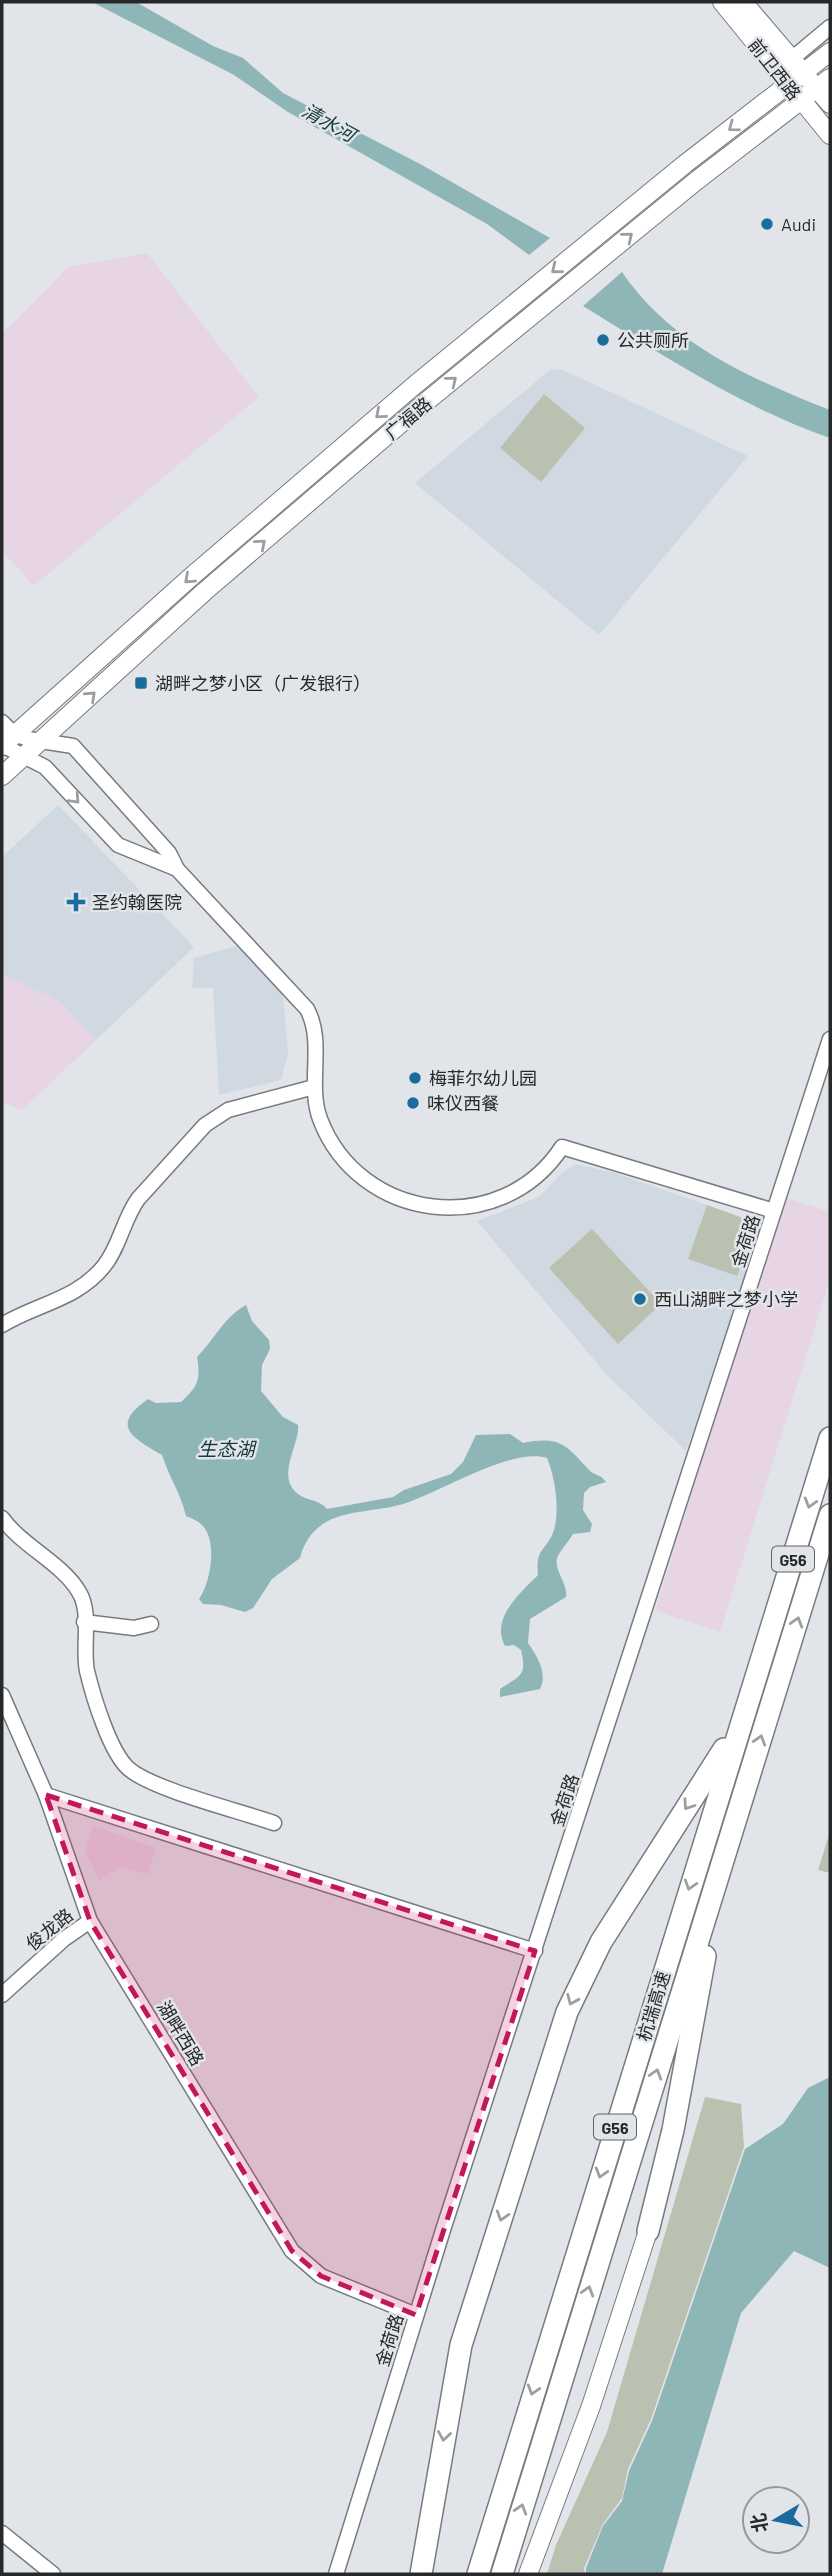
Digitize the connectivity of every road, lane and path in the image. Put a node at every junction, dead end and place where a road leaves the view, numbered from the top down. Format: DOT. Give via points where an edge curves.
graph roads {
  1 [pos="722,2"];
  2 [pos="743,2"];
  3 [pos="830,27"];
  4 [pos="830,52"];
  5 [pos="792,59"];
  6 [pos="776,72"];
  7 [pos="804,73"];
  8 [pos="824,84"];
  9 [pos="788,86"];
  10 [pos="800,102"];
  11 [pos="830,104"];
  12 [pos="830,135"];
  13 [pos="4,738"];
  14 [pos="41,743"];
  15 [pos="23,758"];
  16 [pos="2,776"];
  17 [pos="177,869"];
  18 [pos="830,1039"];
  19 [pos="314,1087"];
  20 [pos="774,1211"];
  21 [pos="2,1325"];
  22 [pos="830,1438"];
  23 [pos="830,1516"];
  24 [pos="2,1518"];
  25 [pos="84,1622"];
  26 [pos="151,1624"];
  27 [pos="756,1676"];
  28 [pos="2,1695"];
  29 [pos="46,1795"];
  30 [pos="738,1810"];
  31 [pos="274,1823"];
  32 [pos="90,1921"];
  33 [pos="535,1951"];
  34 [pos="2,1995"];
  35 [pos="649,2231"];
  36 [pos="416,2315"];
  37 [pos="2,2533"];
  38 [pos="53,2574"];
  39 [pos="336,2574"];
  40 [pos="421,2574"];
  41 [pos="478,2574"];
  42 [pos="502,2574"];
  43 [pos="528,2574"];
  1 -- 6 [label="main road, 前卫西路"];
  2 -- 5 [label="main road, 前卫西路"];
  3 -- 5 [label="street"];
  4 -- 7 [label="main road, 广福路"];
  5 -- 6 [label="street"];
  5 -- 7 [label="main road, 前卫西路"];
  6 -- 9 [label="main road, 前卫西路"];
  7 -- 8 [label="main road, 前卫西路"];
  7 -- 9 [label="main road, 广福路"];
  8 -- 10 [label="main road, 广福路"];
  8 -- 11 [label="main road, 前卫西路"];
  9 -- 10 [label="main road, 前卫西路"];
  9 -- 13 [label="main road, 广福路, one-way" via="685,164 416,384"];
  10 -- 12 [label="main road, 前卫西路"];
  14 -- 10 [label="main road, 广福路, one-way" via="204,592 418,409 696,181"];
  13 -- 14 [label="street"];
  13 -- 15 [label="street"];
  14 -- 15 [label="main road, 广福路"];
  14 -- 17 [label="street" via="73,746 169,853"];
  15 -- 16 [label="main road, 广福路"];
  15 -- 17 [label="street, one-way" via="46,767 118,845"];
  17 -- 19 [label="street" via="307,1009 315,1032"];
  18 -- 20 [label="street, 金荷路"];
  19 -- 20 [label="street" via="319,1116 342,1158 365,1181 417,1204 444,1210 499,1196 539,1172 562,1147"];
  19 -- 21 [label="street" via="228,1110 205,1125 138,1199 112,1255 93,1279 69,1296"];
  20 -- 33 [label="street, 金荷路"];
  22 -- 27 [label="highway, 杭瑞高速 / G56, one-way"];
  30 -- 23 [label="highway, 杭瑞高速 / G56, one-way"];
  24 -- 25 [label="street" via="79,1591"];
  25 -- 26 [label="street" via="134,1628"];
  25 -- 31 [label="street" via="88,1672 116,1753 129,1769 150,1781"];
  27 -- 40 [label="highway, one-way" via="722,1753 600,1942 567,2012 461,2345"];
  27 -- 41 [label="highway, 杭瑞高速 / G56, one-way"];
  28 -- 29 [label="street, 湖畔西路"];
  29 -- 32 [label="street, 湖畔西路"];
  29 -- 33 [label="street"];
  30 -- 35 [label="highway" via="713,1911 673,2130"];
  42 -- 30 [label="highway, 杭瑞高速 / G56, one-way"];
  32 -- 34 [label="street, 俊龙路"];
  32 -- 36 [label="street, 湖畔西路" via="292,2251 321,2276"];
  33 -- 36 [label="street, 金荷路"];
  35 -- 43 [label="main road" via="591,2406"];
  36 -- 39 [label="street, 金荷路"];
  37 -- 38 [label="street"];
}
